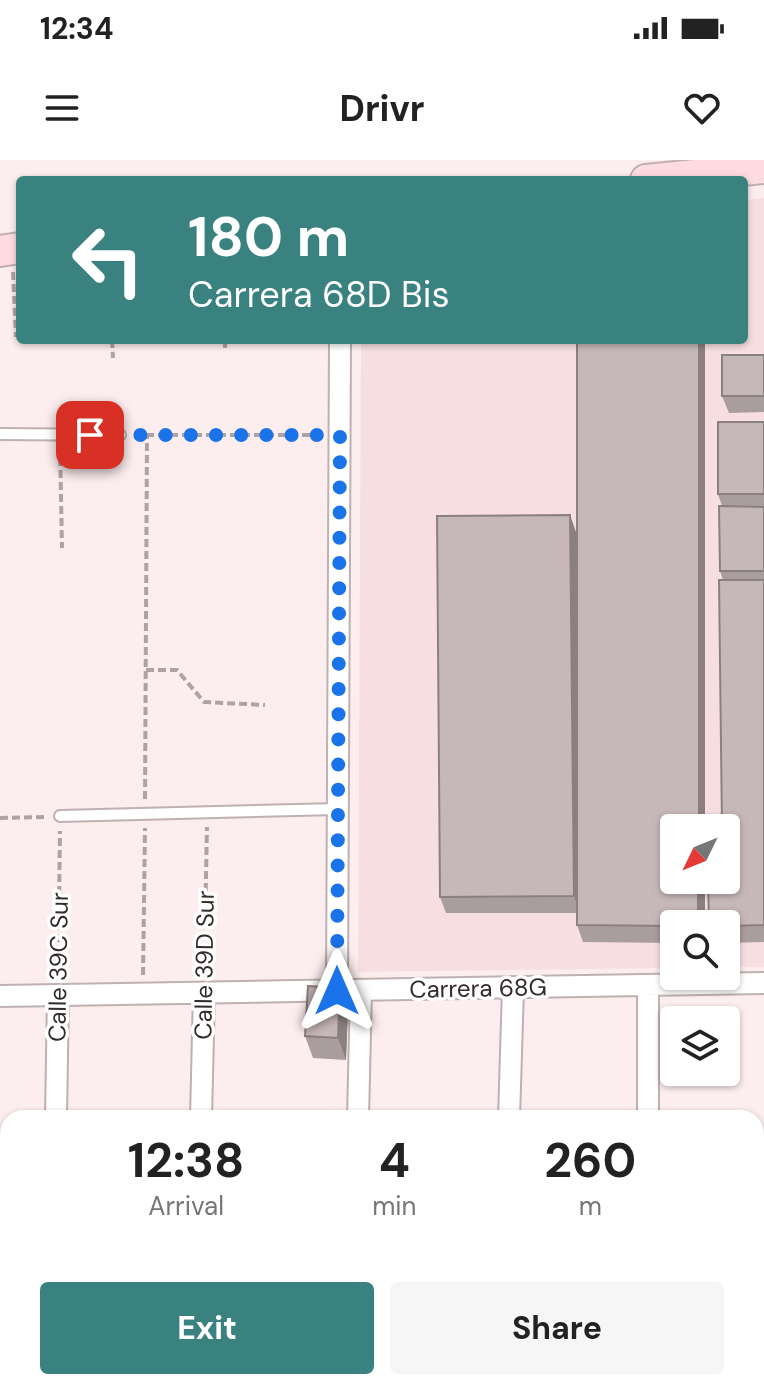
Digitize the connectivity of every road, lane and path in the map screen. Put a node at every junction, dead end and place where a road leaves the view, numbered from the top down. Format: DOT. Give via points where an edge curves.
graph roads {
  1 [pos="764,168"];
  2 [pos="685,176"];
  3 [pos="11,250"];
  4 [pos="16,337"];
  5 [pos="112,344"];
  6 [pos="225,344"];
  7 [pos="340,344"];
  8 [pos="225,350"];
  9 [pos="113,358"];
  10 [pos="0,434"];
  11 [pos="60,435"];
  12 [pos="120,435"];
  13 [pos="147,435"];
  14 [pos="340,435"];
  15 [pos="62,548"];
  16 [pos="146,670"];
  17 [pos="265,705"];
  18 [pos="338,809"];
  19 [pos="207,812"];
  20 [pos="145,814"];
  21 [pos="60,816"];
  22 [pos="0,818"];
  23 [pos="764,983"];
  24 [pos="648,985"];
  25 [pos="513,988"];
  26 [pos="361,990"];
  27 [pos="337,991"];
  28 [pos="204,993"];
  29 [pos="143,994"];
  30 [pos="58,995"];
  31 [pos="0,996"];
  32 [pos="56,1110"];
  33 [pos="201,1110"];
  34 [pos="358,1110"];
  35 [pos="509,1110"];
  36 [pos="648,1110"];
  1 -- 2 [label="street"];
  3 -- 4 [label="path"];
  5 -- 9 [label="path"];
  6 -- 8 [label="path"];
  7 -- 14 [label="street"];
  10 -- 11 [label="lane"];
  11 -- 12 [label="lane"];
  11 -- 15 [label="path"];
  12 -- 13 [label="path"];
  13 -- 14 [label="path"];
  13 -- 16 [label="path"];
  14 -- 18 [label="street"];
  16 -- 17 [label="path" via="177,670 204,702"];
  16 -- 20 [label="path"];
  18 -- 19 [label="lane"];
  18 -- 27 [label="street"];
  19 -- 20 [label="lane"];
  19 -- 28 [label="path, Calle 39D Sur"];
  20 -- 21 [label="lane"];
  20 -- 29 [label="path"];
  21 -- 22 [label="path"];
  21 -- 30 [label="path, Calle 39C Sur"];
  23 -- 24 [label="street, Carrera 68G"];
  24 -- 25 [label="street, Carrera 68G"];
  24 -- 36 [label="street"];
  25 -- 26 [label="street, Carrera 68G"];
  25 -- 35 [label="street"];
  26 -- 27 [label="street, Carrera 68G"];
  26 -- 34 [label="street"];
  27 -- 28 [label="street, Carrera 68G"];
  28 -- 29 [label="street, Carrera 68G"];
  28 -- 33 [label="street, Calle 39D Sur"];
  29 -- 30 [label="street, Carrera 68G"];
  30 -- 31 [label="street, Carrera 68G"];
  30 -- 32 [label="street, Calle 39C Sur"];
}
